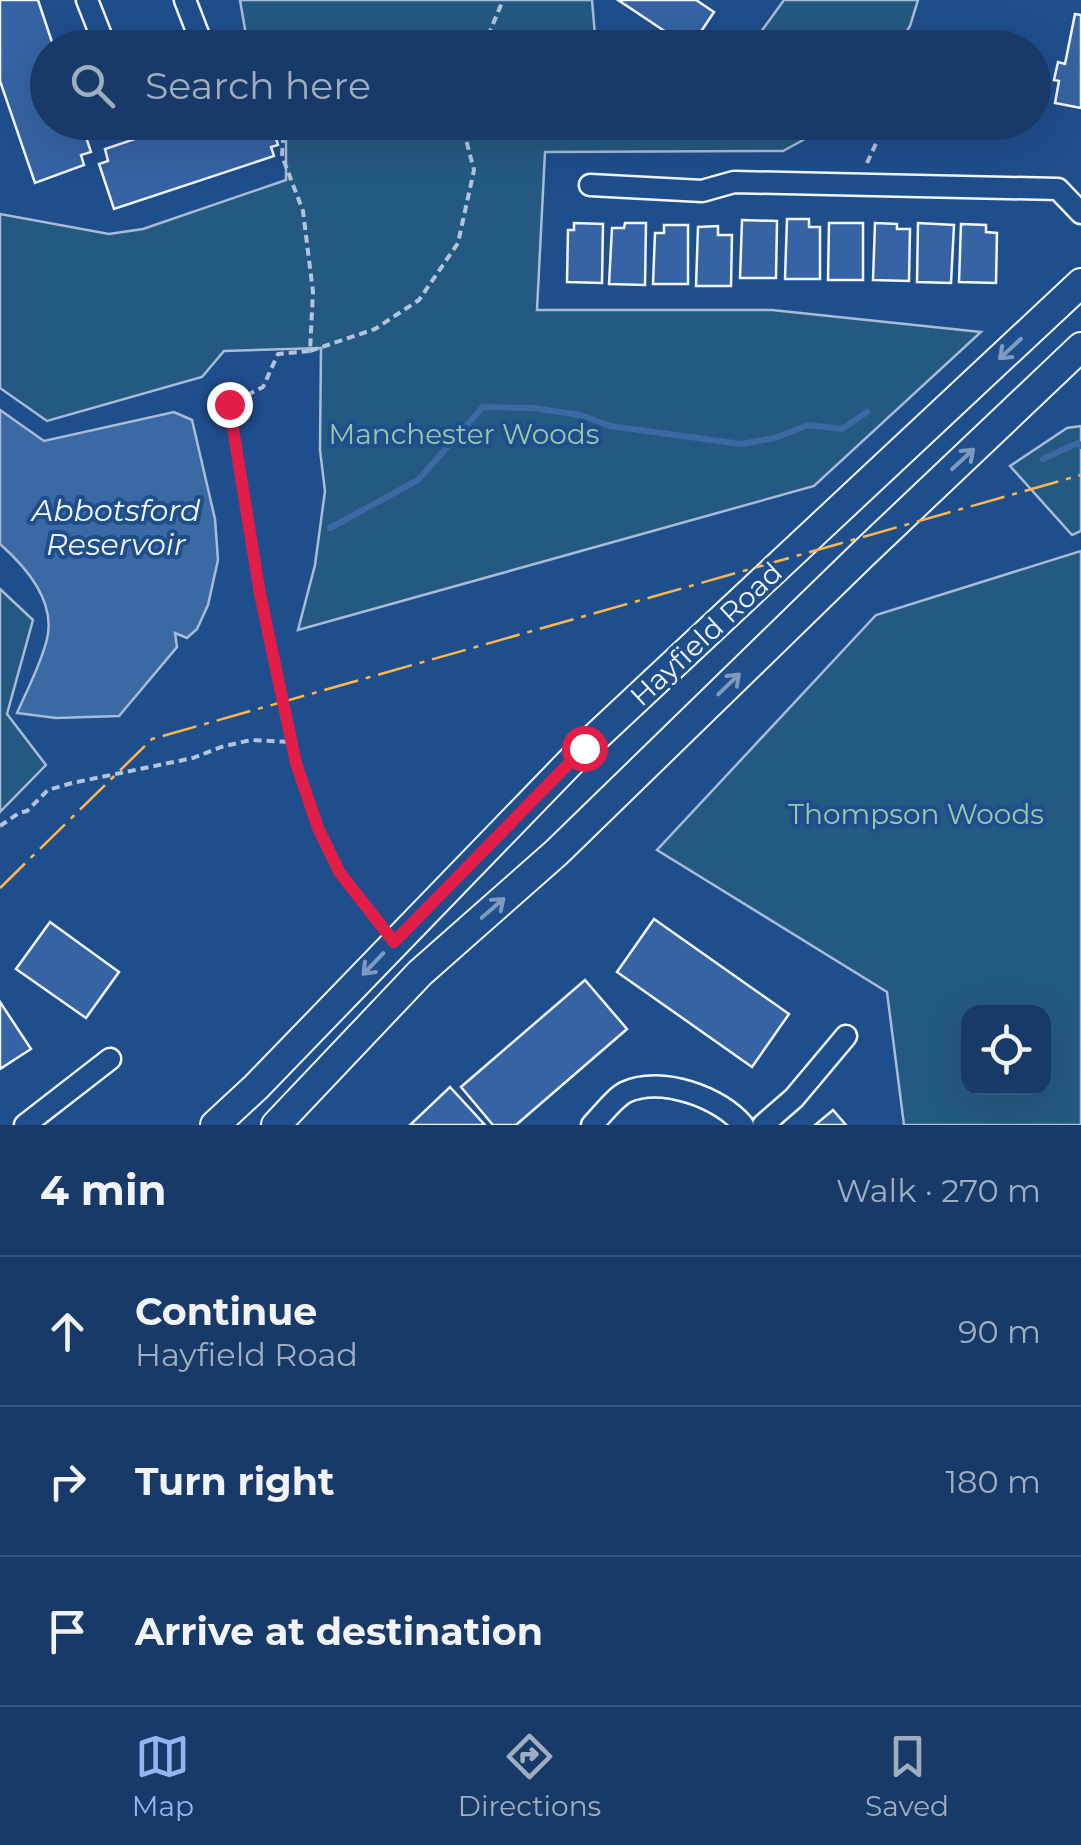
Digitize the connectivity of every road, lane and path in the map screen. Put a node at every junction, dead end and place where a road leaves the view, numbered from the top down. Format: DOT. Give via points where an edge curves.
graph roads {
  1 [pos="87,0"];
  2 [pos="185,0"];
  3 [pos="503,0"];
  4 [pos="99,30"];
  5 [pos="197,30"];
  6 [pos="490,30"];
  7 [pos="283,140"];
  8 [pos="466,140"];
  9 [pos="877,140"];
  10 [pos="590,185"];
  11 [pos="856,185"];
  12 [pos="1081,213"];
  13 [pos="1081,282"];
  14 [pos="1081,347"];
  15 [pos="310,352"];
  16 [pos="292,742"];
  17 [pos="0,826"];
  18 [pos="394,942"];
  19 [pos="846,1036"];
  20 [pos="110,1059"];
  21 [pos="25,1125"];
  22 [pos="214,1125"];
  23 [pos="276,1125"];
  24 [pos="592,1125"];
  25 [pos="743,1125"];
  26 [pos="763,1125"];
  1 -- 4 [label="street"];
  2 -- 5 [label="street"];
  3 -- 6 [label="path"];
  7 -- 15 [label="path" via="282,156 302,211 312,292"];
  8 -- 15 [label="path" via="474,170 458,243 419,300 375,329"];
  9 -- 11 [label="path"];
  10 -- 11 [label="street" via="702,191 734,182"];
  11 -- 12 [label="street" via="1058,189"];
  13 -- 18 [label="main road, Hayfield Road, one-way" via="584,748"];
  23 -- 14 [label="main road, Hayfield Road, one-way" via="420,973 558,852"];
  15 -- 16 [label="path" via="278,354 264,387 229,404"];
  16 -- 17 [label="path" via="251,740 72,783 48,790"];
  16 -- 18 [label="path" via="318,828 340,873"];
  18 -- 22 [label="main road, Hayfield Road, one-way"];
  19 -- 26 [label="street"];
  20 -- 21 [label="street"];
  24 -- 25 [label="street" via="623,1093 648,1086 702,1094"];
}
